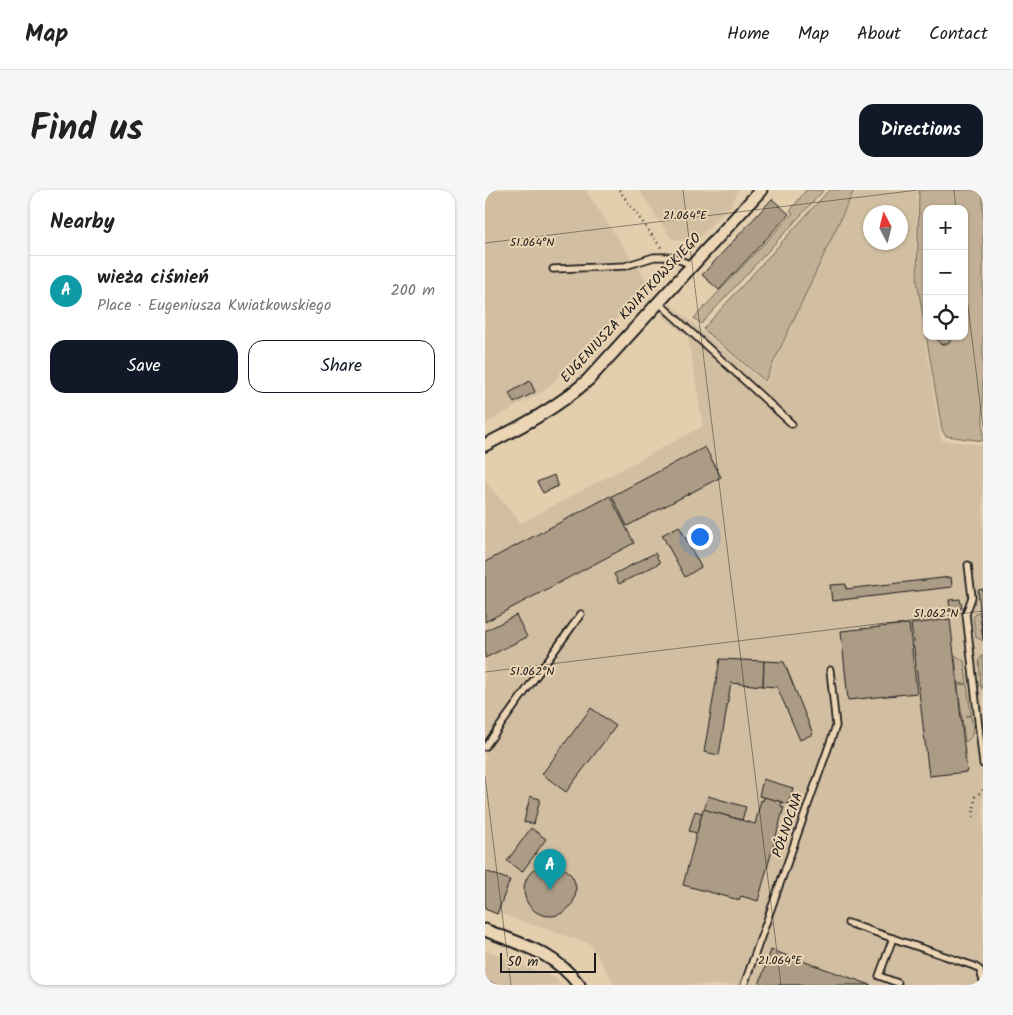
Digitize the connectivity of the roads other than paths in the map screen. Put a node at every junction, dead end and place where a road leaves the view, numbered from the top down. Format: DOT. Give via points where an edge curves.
graph roads {
  1 [pos="761,190"];
  2 [pos="692,265"];
  3 [pos="553,268"];
  4 [pos="658,302"];
  5 [pos="792,424"];
  6 [pos="485,445"];
  7 [pos="968,565"];
  8 [pos="581,614"];
  9 [pos="830,670"];
  10 [pos="485,747"];
  11 [pos="983,764"];
  12 [pos="848,923"];
  13 [pos="485,930"];
  14 [pos="893,938"];
  15 [pos="983,981"];
  16 [pos="898,983"];
  17 [pos="579,985"];
  18 [pos="745,985"];
  1 -- 2 [label="street, EUGENIUSZA KWIATKOWSKIEGO"];
  2 -- 3 [label="lane" via="654,256 625,266"];
  2 -- 4 [label="street, EUGENIUSZA KWIATKOWSKIEGO"];
  4 -- 5 [label="lane"];
  4 -- 6 [label="street, EUGENIUSZA KWIATKOWSKIEGO" via="567,399"];
  7 -- 11 [label="lane" via="972,597 966,614"];
  8 -- 10 [label="lane"];
  9 -- 18 [label="lane, PÓŁNOCNA" via="836,726"];
  12 -- 14 [label="lane"];
  13 -- 17 [label="street" via="544,953 559,962"];
  14 -- 15 [label="lane" via="974,966 980,970"];
  14 -- 16 [label="lane" via="879,976"];
}
